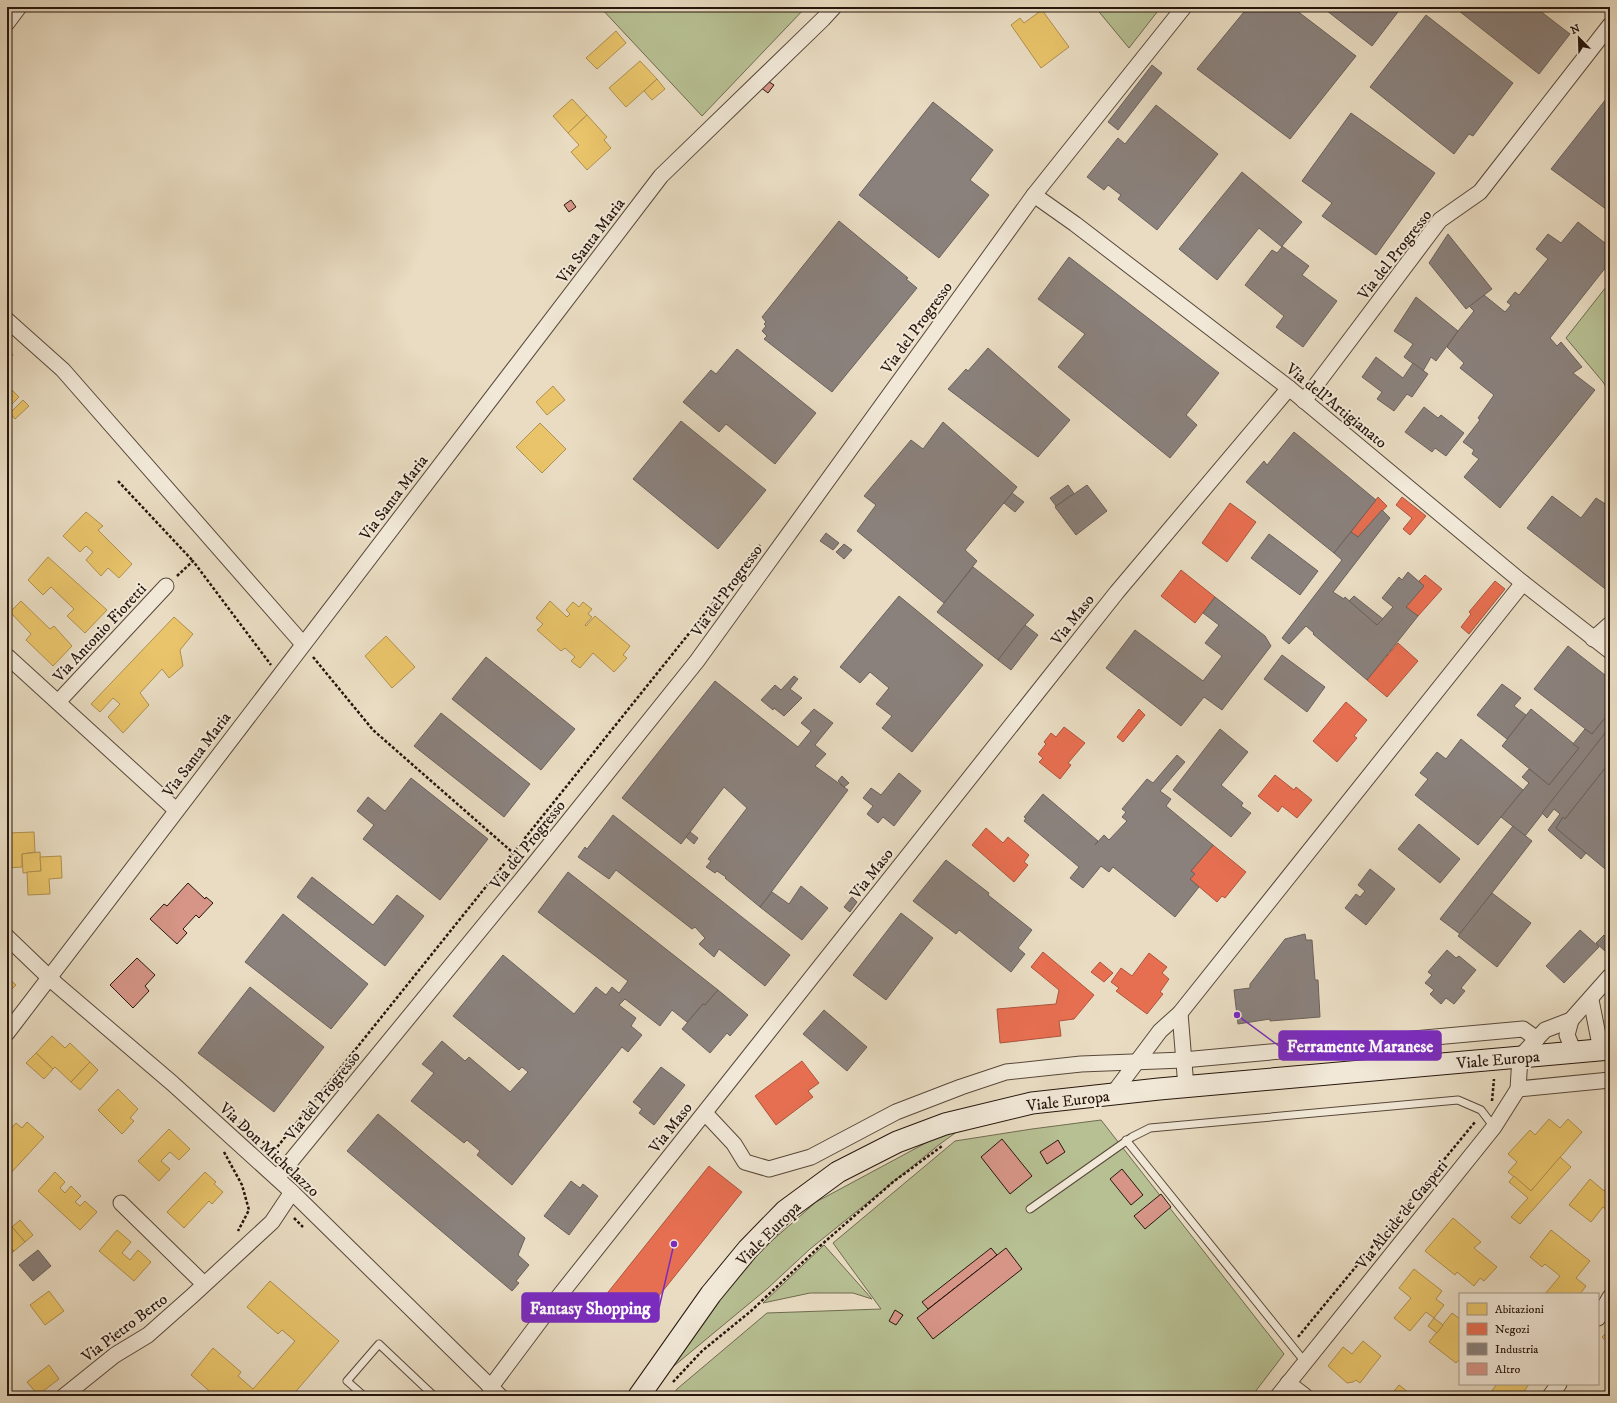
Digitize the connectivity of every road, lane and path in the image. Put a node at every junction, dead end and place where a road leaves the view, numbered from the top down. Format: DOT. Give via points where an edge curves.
graph roads {
  1 [pos="19,7"];
  2 [pos="834,7"];
  3 [pos="1184,7"];
  4 [pos="7,23"];
  5 [pos="1610,25"];
  6 [pos="1034,195"];
  7 [pos="7,320"];
  8 [pos="1289,388"];
  9 [pos="1304,401"];
  10 [pos="118,480"];
  11 [pos="762,542"];
  12 [pos="193,561"];
  13 [pos="1523,583"];
  14 [pos="166,586"];
  15 [pos="1610,624"];
  16 [pos="1593,639"];
  17 [pos="303,644"];
  18 [pos="1610,651"];
  19 [pos="7,656"];
  20 [pos="279,675"];
  21 [pos="58,702"];
  22 [pos="176,810"];
  23 [pos="513,852"];
  24 [pos="531,868"];
  25 [pos="7,937"];
  26 [pos="1610,976"];
  27 [pos="48,977"];
  28 [pos="1591,1000"];
  29 [pos="1180,1013"];
  30 [pos="1571,1020"];
  31 [pos="7,1033"];
  32 [pos="1537,1039"];
  33 [pos="1606,1049"];
  34 [pos="1574,1052"];
  35 [pos="1520,1057"];
  36 [pos="1183,1060"];
  37 [pos="1137,1062"];
  38 [pos="1494,1079"];
  39 [pos="1610,1080"];
  40 [pos="1186,1087"];
  41 [pos="1518,1089"];
  42 [pos="1112,1095"];
  43 [pos="705,1113"];
  44 [pos="1483,1113"];
  45 [pos="240,1122"];
  46 [pos="1494,1126"];
  47 [pos="1126,1140"];
  48 [pos="277,1178"];
  49 [pos="292,1192"];
  50 [pos="121,1203"];
  51 [pos="1030,1209"];
  52 [pos="204,1284"];
  53 [pos="1610,1297"];
  54 [pos="1599,1316"];
  55 [pos="1291,1345"];
  56 [pos="1305,1362"];
  57 [pos="1288,1383"];
  58 [pos="1558,1385"];
  59 [pos="495,1392"];
  60 [pos="64,1396"];
  61 [pos="364,1396"];
  62 [pos="434,1396"];
  63 [pos="639,1396"];
  64 [pos="1278,1396"];
  65 [pos="1304,1396"];
  66 [pos="1550,1396"];
  1 -- 4 [label="street"];
  2 -- 17 [label="street, Via Santa Maria" via="661,176"];
  3 -- 6 [label="street, Via del Progresso"];
  5 -- 9 [label="street, Via del Progresso" via="1480,192 1440,220"];
  6 -- 8 [label="street, Via dell'Artigianato"];
  6 -- 24 [label="street, Via del Progresso" via="697,662"];
  7 -- 17 [label="street" via="63,370"];
  8 -- 9 [label="street, Via dell'Artigianato"];
  8 -- 43 [label="street, Via Maso" via="1117,592"];
  9 -- 13 [label="street, Via dell'Artigianato"];
  10 -- 12 [label="path"];
  11 -- 23 [label="path"];
  12 -- 14 [label="path"];
  12 -- 20 [label="path"];
  13 -- 16 [label="street, Via dell'Artigianato"];
  13 -- 29 [label="street"];
  14 -- 21 [label="street, Via Antonio Fioretti"];
  15 -- 16 [label="street"];
  16 -- 18 [label="street, Via dell'Artigianato"];
  17 -- 20 [label="street, Via Santa Maria"];
  17 -- 23 [label="path" via="373,730"];
  19 -- 21 [label="street, Via Antonio Fioretti"];
  20 -- 22 [label="street, Via Santa Maria"];
  21 -- 22 [label="street, Via Antonio Fioretti"];
  22 -- 27 [label="street, Via Santa Maria"];
  23 -- 24 [label="path"];
  23 -- 45 [label="path" via="274,1150"];
  24 -- 48 [label="street, Via del Progresso"];
  25 -- 27 [label="street, Via Don Michelazzo"];
  26 -- 28 [label="street"];
  27 -- 31 [label="street, Via Santa Maria"];
  27 -- 48 [label="street, Via Don Michelazzo" via="172,1083"];
  28 -- 30 [label="street"];
  28 -- 33 [label="street"];
  29 -- 36 [label="street"];
  29 -- 37 [label="street" via="1160,1032"];
  30 -- 32 [label="street" via="1545,1030"];
  30 -- 34 [label="street" via="1567,1035"];
  32 -- 35 [label="street"];
  32 -- 36 [label="street" via="1523,1029"];
  33 -- 34 [label="main road, Viale Europa"];
  34 -- 35 [label="main road, Viale Europa"];
  35 -- 40 [label="main road, Viale Europa"];
  35 -- 41 [label="street, Via Alcide de Gasperi"];
  36 -- 37 [label="street"];
  36 -- 40 [label="street"];
  37 -- 42 [label="street"];
  37 -- 43 [label="street" via="1081,1064 1006,1072 896,1112 811,1157 769,1169 745,1162 734,1144"];
  38 -- 44 [label="path" via="1492,1102"];
  39 -- 41 [label="street"];
  40 -- 42 [label="main road, Viale Europa"];
  41 -- 46 [label="street, Via Alcide de Gasperi"];
  42 -- 63 [label="main road, Viale Europa" via="1032,1103 945,1124 897,1142 838,1172 786,1211 748,1249 711,1294"];
  43 -- 59 [label="street, Via Maso" via="552,1306"];
  44 -- 46 [label="lane"];
  44 -- 47 [label="lane" via="1458,1100 1150,1128"];
  44 -- 55 [label="path"];
  46 -- 56 [label="street, Via Alcide de Gasperi"];
  47 -- 51 [label="lane"];
  47 -- 55 [label="lane"];
  48 -- 49 [label="street, Via Don Michelazzo"];
  49 -- 52 [label="street, Via Pietro Berto" via="272,1222"];
  49 -- 59 [label="street, Via Don Michelazzo"];
  50 -- 52 [label="street"];
  52 -- 60 [label="street, Via Pietro Berto" via="148,1335 114,1355"];
  53 -- 54 [label="street"];
  55 -- 56 [label="lane"];
  56 -- 57 [label="street, Via Alcide de Gasperi"];
  57 -- 64 [label="street, Via Alcide de Gasperi"];
  57 -- 65 [label="street"];
  58 -- 66 [label="street"];
  61 -- 62 [label="lane" via="347,1381 379,1344"];
}
